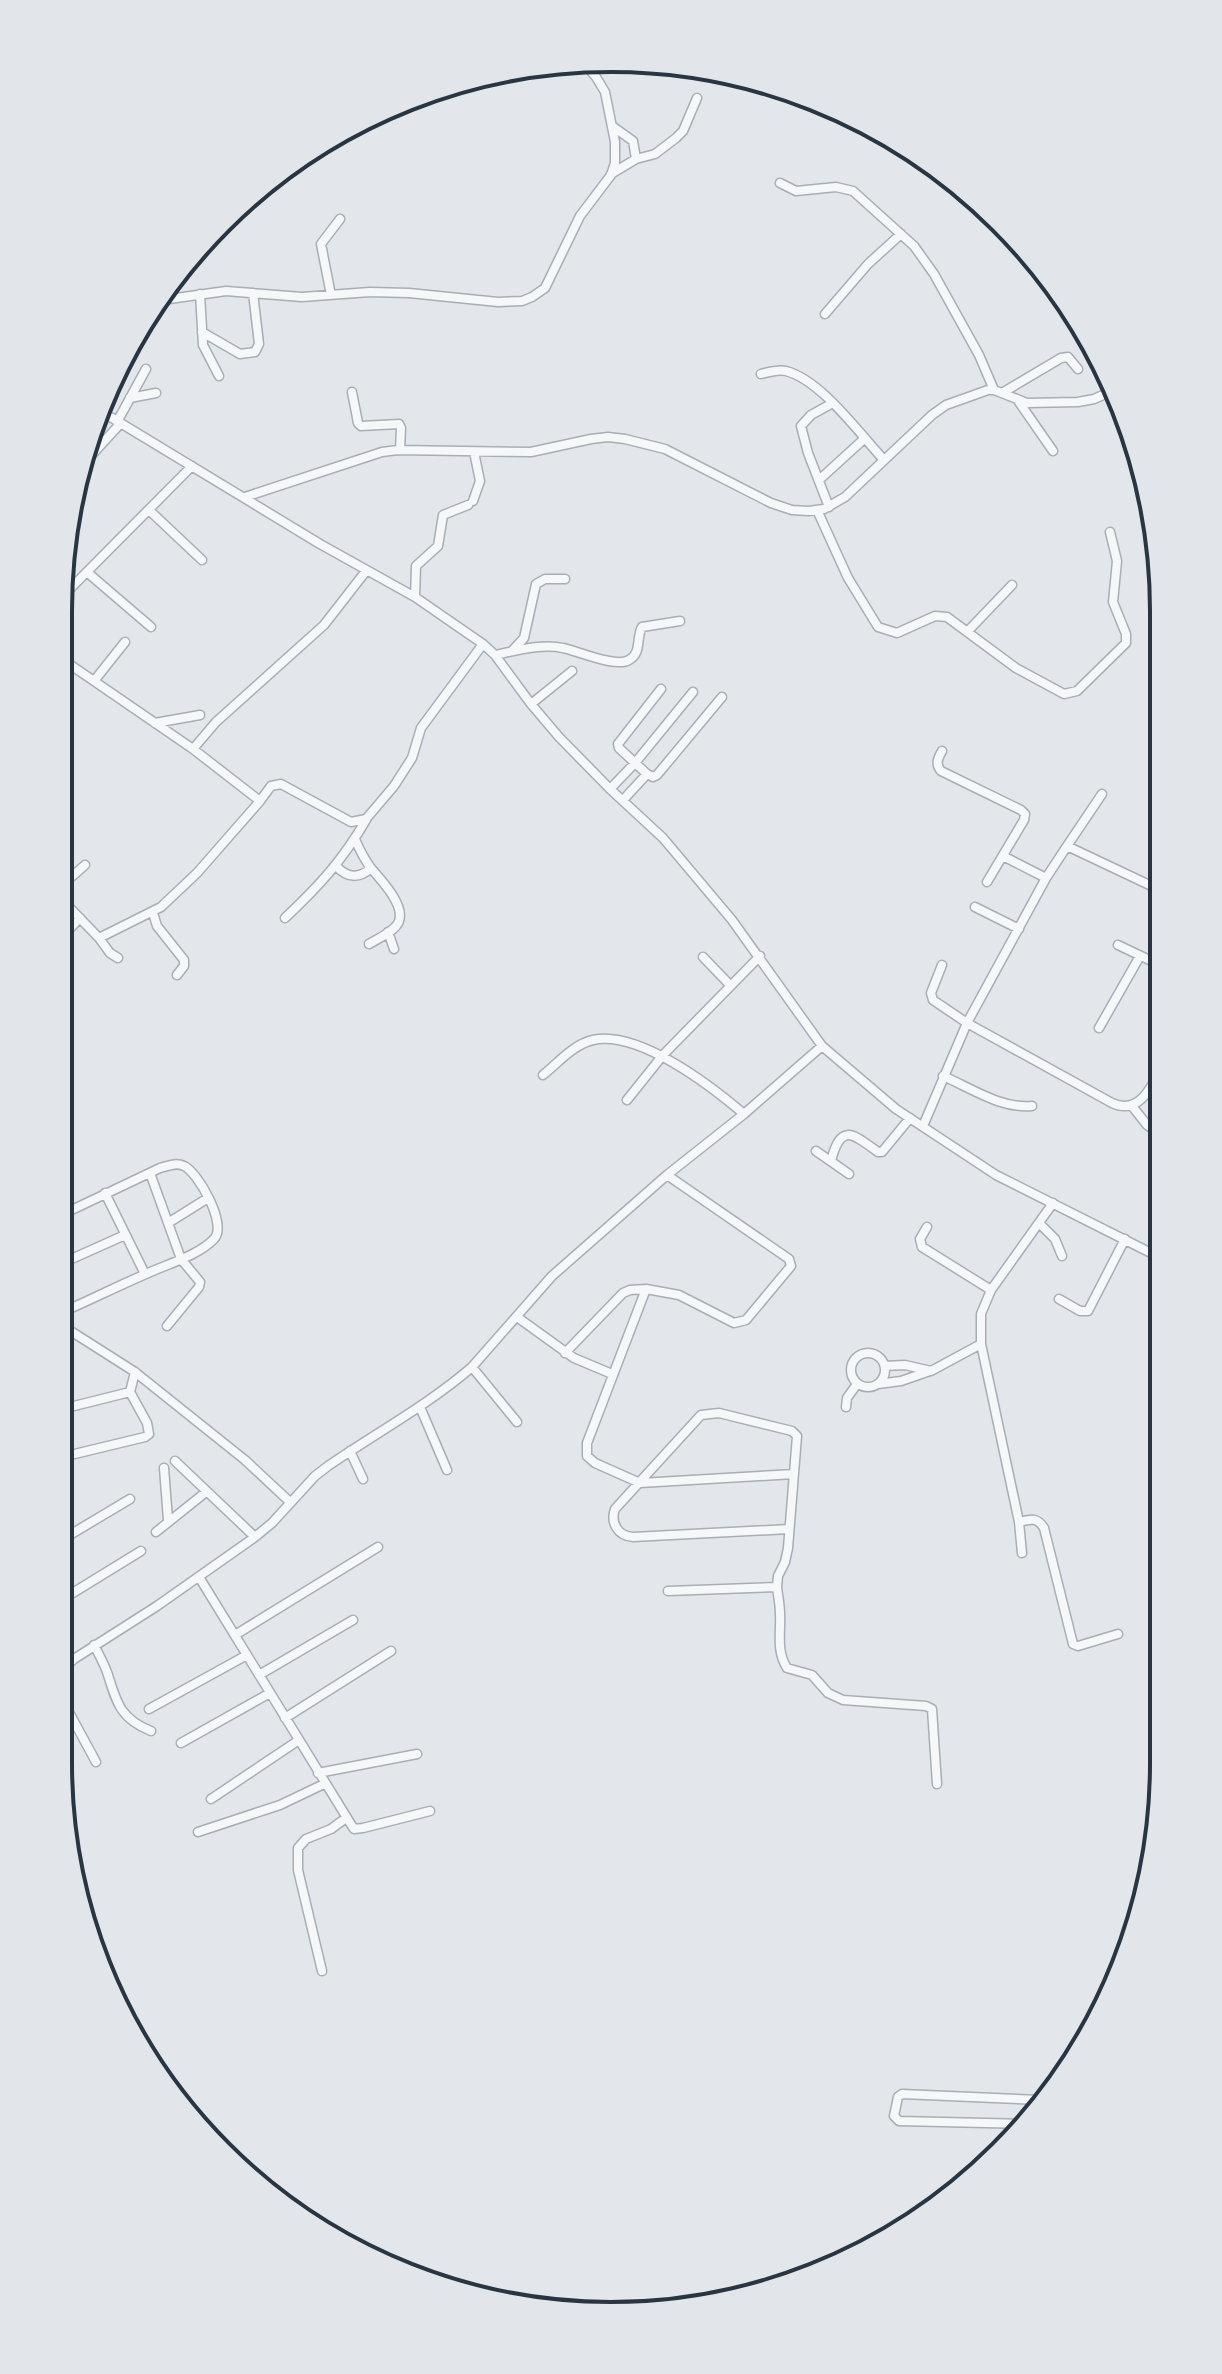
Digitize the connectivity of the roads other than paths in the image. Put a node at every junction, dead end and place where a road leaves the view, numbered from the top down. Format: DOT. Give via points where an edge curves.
graph roads {
  1 [pos="592,73"];
  2 [pos="697,98"];
  3 [pos="612,126"];
  4 [pos="636,159"];
  5 [pos="611,175"];
  6 [pos="780,183"];
  7 [pos="340,219"];
  8 [pos="901,234"];
  9 [pos="253,293"];
  10 [pos="200,294"];
  11 [pos="331,295"];
  12 [pos="172,298"];
  13 [pos="825,314"];
  14 [pos="202,332"];
  15 [pos="146,369"];
  16 [pos="1078,369"];
  17 [pos="761,374"];
  18 [pos="219,376"];
  19 [pos="352,392"];
  20 [pos="998,392"];
  21 [pos="156,393"];
  22 [pos="1104,394"];
  23 [pos="130,398"];
  24 [pos="1019,401"];
  25 [pos="831,404"];
  26 [pos="109,417"];
  27 [pos="118,423"];
  28 [pos="864,439"];
  29 [pos="98,446"];
  30 [pos="400,450"];
  31 [pos="1053,451"];
  32 [pos="474,452"];
  33 [pos="884,460"];
  34 [pos="192,466"];
  35 [pos="819,480"];
  36 [pos="245,497"];
  37 [pos="829,507"];
  38 [pos="149,510"];
  39 [pos="817,510"];
  40 [pos="1110,532"];
  41 [pos="202,560"];
  42 [pos="366,571"];
  43 [pos="88,573"];
  44 [pos="565,579"];
  45 [pos="1012,585"];
  46 [pos="73,587"];
  47 [pos="415,597"];
  48 [pos="680,621"];
  49 [pos="151,627"];
  50 [pos="967,632"];
  51 [pos="125,642"];
  52 [pos="483,644"];
  53 [pos="512,651"];
  54 [pos="495,655"];
  55 [pos="72,666"];
  56 [pos="572,671"];
  57 [pos="94,681"];
  58 [pos="661,689"];
  59 [pos="693,692"];
  60 [pos="722,697"];
  61 [pos="531,704"];
  62 [pos="200,715"];
  63 [pos="155,723"];
  64 [pos="193,749"];
  65 [pos="942,751"];
  66 [pos="635,763"];
  67 [pos="647,774"];
  68 [pos="610,789"];
  69 [pos="1102,794"];
  70 [pos="623,800"];
  71 [pos="260,801"];
  72 [pos="366,819"];
  73 [pos="355,839"];
  74 [pos="1067,846"];
  75 [pos="1003,856"];
  76 [pos="85,865"];
  77 [pos="336,866"];
  78 [pos="371,868"];
  79 [pos="72,876"];
  80 [pos="1046,878"];
  81 [pos="987,882"];
  82 [pos="1150,885"];
  83 [pos="975,907"];
  84 [pos="72,911"];
  85 [pos="153,913"];
  86 [pos="80,918"];
  87 [pos="285,918"];
  88 [pos="72,926"];
  89 [pos="1019,929"];
  90 [pos="388,932"];
  91 [pos="99,938"];
  92 [pos="369,944"];
  93 [pos="1118,945"];
  94 [pos="394,949"];
  95 [pos="760,956"];
  96 [pos="1140,956"];
  97 [pos="703,957"];
  98 [pos="118,958"];
  99 [pos="1150,960"];
  100 [pos="942,965"];
  101 [pos="177,975"];
  102 [pos="730,985"];
  103 [pos="967,1023"];
  104 [pos="1099,1028"];
  105 [pos="822,1046"];
  106 [pos="663,1055"];
  107 [pos="543,1075"];
  108 [pos="943,1076"];
  109 [pos="1150,1085"];
  110 [pos="627,1100"];
  111 [pos="1032,1106"];
  112 [pos="1132,1106"];
  113 [pos="744,1114"];
  114 [pos="910,1118"];
  115 [pos="923,1126"];
  116 [pos="1150,1127"];
  117 [pos="816,1151"];
  118 [pos="831,1161"];
  119 [pos="150,1173"];
  120 [pos="849,1174"];
  121 [pos="667,1175"];
  122 [pos="105,1193"];
  123 [pos="208,1198"];
  124 [pos="1053,1203"];
  125 [pos="72,1210"];
  126 [pos="168,1223"];
  127 [pos="1040,1224"];
  128 [pos="927,1227"];
  129 [pos="125,1235"];
  130 [pos="1125,1239"];
  131 [pos="1150,1252"];
  132 [pos="1062,1256"];
  133 [pos="72,1259"];
  134 [pos="181,1259"];
  135 [pos="145,1274"];
  136 [pos="646,1289"];
  137 [pos="991,1290"];
  138 [pos="1059,1299"];
  139 [pos="72,1308"];
  140 [pos="517,1317"];
  141 [pos="167,1326"];
  142 [pos="72,1332"];
  143 [pos="981,1344"];
  144 [pos="565,1353"];
  145 [pos="885,1366"];
  146 [pos="472,1367"];
  147 [pos="931,1371"];
  148 [pos="135,1372"];
  149 [pos="612,1374"];
  150 [pos="857,1384"];
  151 [pos="877,1384"];
  152 [pos="130,1392"];
  153 [pos="72,1406"];
  154 [pos="420,1407"];
  155 [pos="846,1407"];
  156 [pos="517,1422"];
  157 [pos="350,1451"];
  158 [pos="72,1455"];
  159 [pos="175,1461"];
  160 [pos="164,1468"];
  161 [pos="447,1470"];
  162 [pos="794,1474"];
  163 [pos="363,1479"];
  164 [pos="640,1483"];
  165 [pos="206,1492"];
  166 [pos="130,1499"];
  167 [pos="290,1502"];
  168 [pos="168,1520"];
  169 [pos="1019,1522"];
  170 [pos="789,1529"];
  171 [pos="156,1532"];
  172 [pos="72,1534"];
  173 [pos="255,1537"];
  174 [pos="378,1547"];
  175 [pos="141,1551"];
  176 [pos="1022,1553"];
  177 [pos="199,1577"];
  178 [pos="777,1587"];
  179 [pos="668,1591"];
  180 [pos="72,1593"];
  181 [pos="353,1620"];
  182 [pos="1118,1634"];
  183 [pos="235,1635"];
  184 [pos="94,1645"];
  185 [pos="391,1651"];
  186 [pos="247,1655"];
  187 [pos="74,1659"];
  188 [pos="259,1675"];
  189 [pos="270,1693"];
  190 [pos="149,1709"];
  191 [pos="72,1718"];
  192 [pos="285,1718"];
  193 [pos="151,1731"];
  194 [pos="299,1740"];
  195 [pos="181,1743"];
  196 [pos="417,1754"];
  197 [pos="96,1762"];
  198 [pos="318,1773"];
  199 [pos="324,1784"];
  200 [pos="937,1784"];
  201 [pos="211,1799"];
  202 [pos="430,1811"];
  203 [pos="346,1818"];
  204 [pos="198,1832"];
  205 [pos="322,1971"];
  206 [pos="1032,2100"];
  207 [pos="1011,2124"];
  1 -- 3 [label="street" via="605,92"];
  2 -- 4 [label="street" via="676,138 655,154"];
  3 -- 4 [label="street" via="633,141"];
  3 -- 5 [label="street" via="616,153"];
  4 -- 5 [label="street"];
  5 -- 11 [label="street" via="580,216 545,288 532,297 498,302 409,293"];
  6 -- 8 [label="street" via="796,191 853,191"];
  7 -- 11 [label="street" via="321,244"];
  8 -- 13 [label="street"];
  8 -- 20 [label="street" via="934,274"];
  9 -- 10 [label="street"];
  9 -- 11 [label="street"];
  9 -- 14 [label="street" via="259,344 255,352 240,354"];
  10 -- 12 [label="street"];
  10 -- 14 [label="street"];
  14 -- 18 [label="street"];
  15 -- 23 [label="street"];
  16 -- 20 [label="street" via="1068,357 1061,358"];
  17 -- 25 [label="street" via="787,371 815,385"];
  19 -- 30 [label="street" via="361,426 399,424"];
  20 -- 24 [label="street"];
  20 -- 33 [label="street" via="978,392 946,405"];
  21 -- 23 [label="street"];
  22 -- 24 [label="street" via="1088,401"];
  23 -- 27 [label="street"];
  24 -- 31 [label="street"];
  25 -- 28 [label="street"];
  25 -- 35 [label="street" via="801,426"];
  26 -- 27 [label="street"];
  27 -- 29 [label="street"];
  27 -- 34 [label="street"];
  28 -- 33 [label="street"];
  28 -- 35 [label="street"];
  30 -- 32 [label="street"];
  30 -- 36 [label="street"];
  32 -- 39 [label="street" via="531,452 591,439 625,439 665,449 771,503"];
  32 -- 47 [label="street" via="480,481 471,503 443,515 438,546 416,566"];
  33 -- 37 [label="street"];
  34 -- 36 [label="street"];
  34 -- 38 [label="street"];
  35 -- 37 [label="street"];
  36 -- 42 [label="street"];
  37 -- 39 [label="street"];
  38 -- 41 [label="street"];
  38 -- 43 [label="street"];
  39 -- 50 [label="street" via="878,627 897,633 941,616"];
  40 -- 50 [label="street" via="1117,561 1113,602 1127,639 1077,691 1057,692"];
  42 -- 47 [label="street"];
  42 -- 64 [label="street" via="324,625"];
  43 -- 46 [label="street"];
  43 -- 49 [label="street"];
  44 -- 53 [label="street" via="536,584 524,638"];
  45 -- 50 [label="street"];
  47 -- 52 [label="street"];
  48 -- 53 [label="street" via="642,627 637,653 621,662 557,647"];
  51 -- 57 [label="street"];
  52 -- 54 [label="street"];
  52 -- 72 [label="street" via="421,728 412,758 394,786"];
  53 -- 54 [label="street"];
  54 -- 61 [label="street"];
  55 -- 57 [label="street"];
  56 -- 61 [label="street"];
  57 -- 63 [label="street"];
  58 -- 66 [label="street" via="618,744"];
  59 -- 66 [label="street"];
  60 -- 67 [label="street" via="657,775"];
  61 -- 68 [label="street"];
  62 -- 63 [label="street"];
  63 -- 64 [label="street"];
  64 -- 71 [label="street"];
  65 -- 75 [label="street" via="937,760 941,771 1024,812"];
  66 -- 67 [label="street"];
  66 -- 68 [label="street"];
  67 -- 70 [label="street"];
  68 -- 70 [label="street"];
  69 -- 74 [label="street"];
  70 -- 95 [label="street" via="663,838"];
  71 -- 72 [label="street" via="271,786 281,784 344,820"];
  71 -- 85 [label="street" via="197,873"];
  72 -- 73 [label="street"];
  73 -- 77 [label="street"];
  73 -- 78 [label="street"];
  74 -- 80 [label="street"];
  74 -- 82 [label="street"];
  75 -- 80 [label="street"];
  75 -- 81 [label="street"];
  76 -- 79 [label="street"];
  77 -- 78 [label="street" via="357,877"];
  77 -- 87 [label="street"];
  78 -- 90 [label="street" via="386,883 399,913 399,922"];
  80 -- 89 [label="street"];
  83 -- 89 [label="street"];
  84 -- 86 [label="street"];
  85 -- 91 [label="street"];
  85 -- 101 [label="street" via="184,960"];
  86 -- 88 [label="street"];
  86 -- 91 [label="street"];
  89 -- 103 [label="street"];
  90 -- 92 [label="street"];
  90 -- 94 [label="street"];
  91 -- 98 [label="street"];
  93 -- 96 [label="street"];
  95 -- 102 [label="street"];
  95 -- 105 [label="street"];
  96 -- 99 [label="street"];
  96 -- 104 [label="street"];
  97 -- 102 [label="street"];
  100 -- 103 [label="street" via="932,998"];
  102 -- 106 [label="street"];
  103 -- 108 [label="street"];
  103 -- 112 [label="street" via="1112,1103"];
  105 -- 113 [label="street"];
  105 -- 114 [label="street"];
  106 -- 107 [label="street" via="608,1038 593,1040"];
  106 -- 110 [label="street"];
  106 -- 113 [label="street"];
  108 -- 111 [label="street" via="1011,1106"];
  108 -- 115 [label="street"];
  109 -- 112 [label="street"];
  112 -- 116 [label="street"];
  113 -- 121 [label="street"];
  114 -- 115 [label="street"];
  114 -- 118 [label="street" via="882,1152 848,1135 839,1141"];
  115 -- 124 [label="street" via="996,1175"];
  117 -- 118 [label="street"];
  118 -- 120 [label="street"];
  119 -- 122 [label="street"];
  119 -- 123 [label="street" via="185,1166"];
  119 -- 126 [label="street"];
  121 -- 136 [label="street" via="789,1259 791,1266 746,1320 734,1323 679,1295"];
  121 -- 140 [label="street" via="552,1276"];
  122 -- 125 [label="street"];
  122 -- 129 [label="street"];
  123 -- 126 [label="street"];
  123 -- 134 [label="street" via="218,1219 217,1236"];
  124 -- 127 [label="street"];
  124 -- 130 [label="street"];
  126 -- 134 [label="street"];
  127 -- 132 [label="street"];
  127 -- 137 [label="street"];
  128 -- 137 [label="street" via="922,1247"];
  129 -- 133 [label="street"];
  129 -- 135 [label="street"];
  130 -- 131 [label="street"];
  130 -- 138 [label="street" via="1088,1311"];
  134 -- 135 [label="street"];
  134 -- 141 [label="street" via="199,1287"];
  135 -- 139 [label="street"];
  136 -- 144 [label="street" via="623,1293"];
  136 -- 149 [label="street"];
  137 -- 143 [label="street" via="981,1314"];
  140 -- 144 [label="street"];
  140 -- 146 [label="street"];
  142 -- 148 [label="street"];
  143 -- 147 [label="street"];
  143 -- 169 [label="street"];
  144 -- 149 [label="street"];
  145 -- 147 [label="street"];
  145 -- 150 [label="street" via="869,1353 858,1356 851,1375"];
  145 -- 151 [label="street"];
  146 -- 154 [label="street"];
  146 -- 156 [label="street"];
  147 -- 151 [label="street"];
  148 -- 152 [label="street"];
  148 -- 167 [label="street"];
  149 -- 164 [label="street" via="585,1452 595,1463"];
  150 -- 151 [label="street"];
  150 -- 155 [label="street"];
  152 -- 153 [label="street"];
  152 -- 158 [label="street" via="149,1434"];
  154 -- 157 [label="street"];
  154 -- 161 [label="street"];
  157 -- 163 [label="street"];
  157 -- 167 [label="street"];
  159 -- 165 [label="street"];
  160 -- 168 [label="street"];
  162 -- 164 [label="street"];
  162 -- 164 [label="street" via="795,1433 713,1412 696,1419"];
  162 -- 170 [label="street"];
  164 -- 170 [label="street" via="613,1513 625,1537"];
  165 -- 168 [label="street"];
  165 -- 173 [label="street"];
  166 -- 172 [label="street"];
  167 -- 173 [label="street"];
  168 -- 171 [label="street"];
  169 -- 176 [label="street"];
  169 -- 182 [label="street" via="1038,1520 1044,1528 1073,1644"];
  170 -- 178 [label="street"];
  173 -- 177 [label="street"];
  174 -- 183 [label="street"];
  175 -- 180 [label="street"];
  177 -- 183 [label="street"];
  177 -- 184 [label="street"];
  178 -- 179 [label="street"];
  178 -- 200 [label="street" via="779,1641 787,1668 812,1675 843,1700 932,1709"];
  181 -- 188 [label="street"];
  183 -- 186 [label="street"];
  184 -- 187 [label="street"];
  184 -- 193 [label="street" via="118,1704 131,1721"];
  185 -- 192 [label="street"];
  186 -- 188 [label="street"];
  186 -- 190 [label="street"];
  188 -- 189 [label="street"];
  189 -- 192 [label="street"];
  189 -- 195 [label="street"];
  191 -- 197 [label="street"];
  192 -- 194 [label="street"];
  194 -- 198 [label="street"];
  194 -- 201 [label="street"];
  196 -- 198 [label="street"];
  198 -- 199 [label="street"];
  199 -- 203 [label="street"];
  199 -- 204 [label="street"];
  202 -- 203 [label="street" via="358,1829"];
  203 -- 205 [label="street" via="298,1848 298,1870"];
  206 -- 207 [label="street" via="902,2094 894,2116 899,2121"];
}
